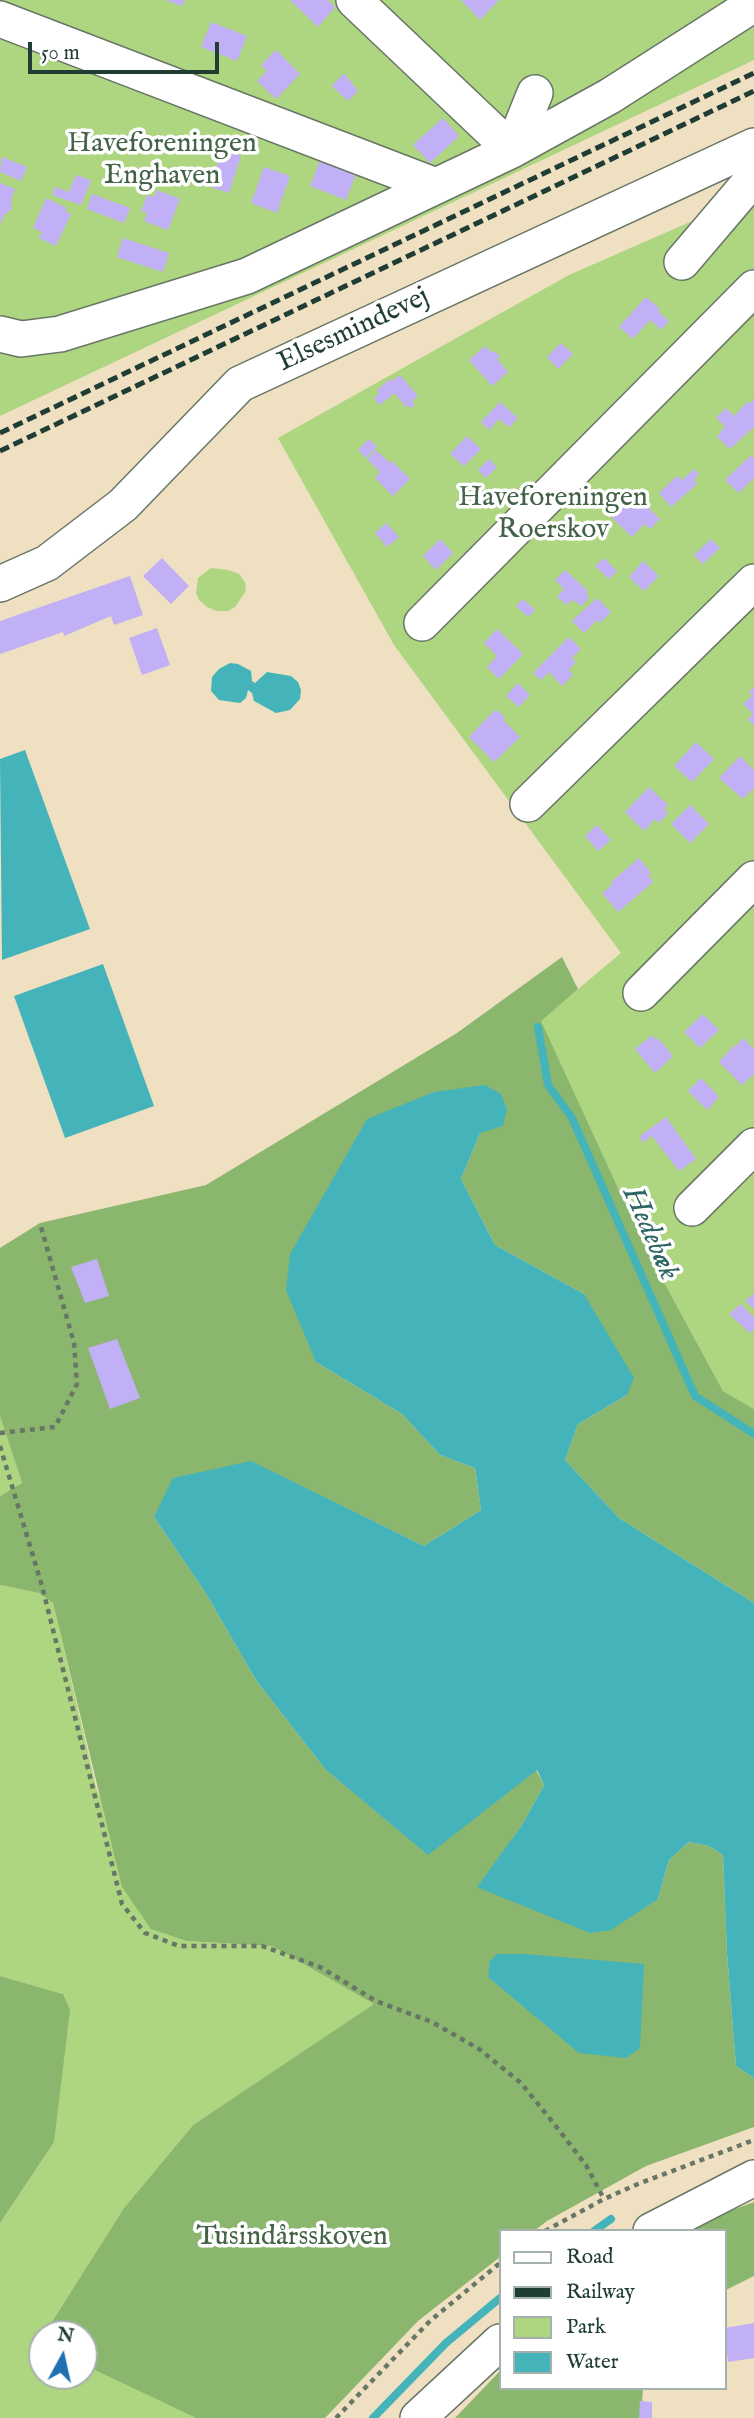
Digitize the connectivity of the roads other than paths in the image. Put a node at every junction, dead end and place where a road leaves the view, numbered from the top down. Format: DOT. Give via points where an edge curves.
graph roads {
  1 [pos="354,0"];
  2 [pos="754,4"];
  3 [pos="0,19"];
  4 [pos="535,93"];
  5 [pos="512,150"];
  6 [pos="747,168"];
  7 [pos="436,186"];
  8 [pos="682,262"];
  9 [pos="754,288"];
  10 [pos="0,334"];
  11 [pos="754,582"];
  12 [pos="0,584"];
  13 [pos="422,623"];
  14 [pos="528,804"];
  15 [pos="754,879"];
  16 [pos="641,993"];
  17 [pos="754,1146"];
  18 [pos="692,1208"];
  19 [pos="754,2178"];
  20 [pos="655,2229"];
  21 [pos="498,2344"];
  22 [pos="418,2418"];
  1 -- 5 [label="street"];
  2 -- 5 [label="street" via="610,96"];
  3 -- 7 [label="street"];
  4 -- 5 [label="street"];
  5 -- 7 [label="street"];
  6 -- 8 [label="street"];
  6 -- 12 [label="street, Elsesmindevej" via="240,384 123,505 47,563"];
  7 -- 10 [label="street" via="247,276 60,334 20,339"];
  9 -- 13 [label="street"];
  11 -- 14 [label="street"];
  15 -- 16 [label="street"];
  17 -- 18 [label="street"];
  19 -- 20 [label="street"];
  21 -- 22 [label="street"];
}
